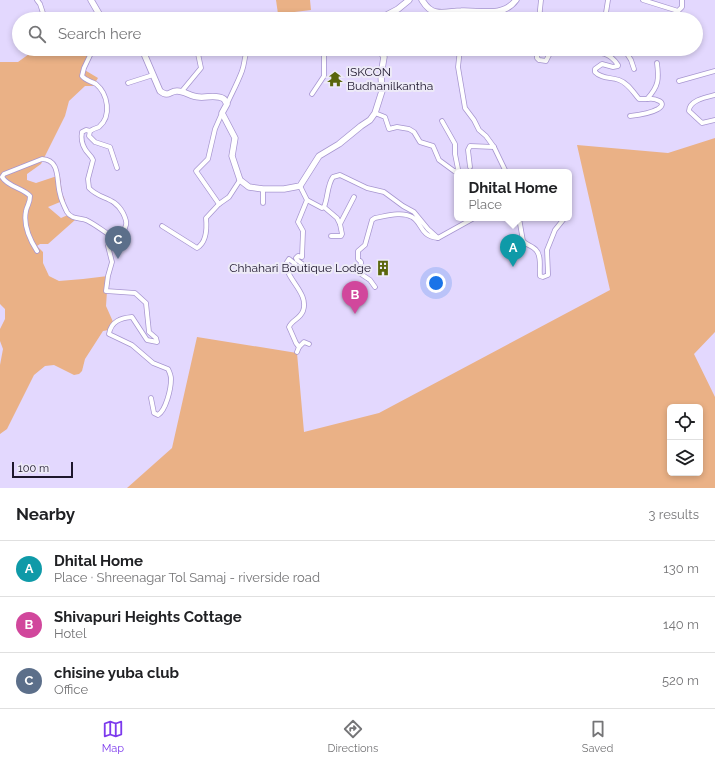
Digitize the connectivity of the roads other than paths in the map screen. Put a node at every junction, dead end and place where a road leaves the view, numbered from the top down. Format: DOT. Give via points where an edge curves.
graph roads {
  1 [pos="37,0"];
  2 [pos="91,0"];
  3 [pos="409,0"];
  4 [pos="422,0"];
  5 [pos="516,0"];
  6 [pos="540,0"];
  7 [pos="608,0"];
  8 [pos="645,0"];
  9 [pos="682,0"];
  10 [pos="466,11"];
  11 [pos="43,12"];
  12 [pos="98,12"];
  13 [pos="392,12"];
  14 [pos="473,12"];
  15 [pos="490,12"];
  16 [pos="540,12"];
  17 [pos="606,12"];
  18 [pos="89,56"];
  19 [pos="145,56"];
  20 [pos="198,56"];
  21 [pos="246,56"];
  22 [pos="324,56"];
  23 [pos="383,56"];
  24 [pos="459,56"];
  25 [pos="537,56"];
  26 [pos="548,56"];
  27 [pos="608,56"];
  28 [pos="628,56"];
  29 [pos="657,63"];
  30 [pos="634,69"];
  31 [pos="715,71"];
  32 [pos="153,75"];
  33 [pos="679,81"];
  34 [pos="128,83"];
  35 [pos="182,91"];
  36 [pos="312,94"];
  37 [pos="715,95"];
  38 [pos="647,98"];
  39 [pos="227,104"];
  40 [pos="222,113"];
  41 [pos="375,113"];
  42 [pos="630,116"];
  43 [pos="715,120"];
  44 [pos="442,121"];
  45 [pos="90,131"];
  46 [pos="494,147"];
  47 [pos="470,167"];
  48 [pos="117,168"];
  49 [pos="458,169"];
  50 [pos="505,169"];
  51 [pos="454,171"];
  52 [pos="240,180"];
  53 [pos="300,186"];
  54 [pos="263,189"];
  55 [pos="354,197"];
  56 [pos="307,200"];
  57 [pos="263,203"];
  58 [pos="219,204"];
  59 [pos="324,207"];
  60 [pos="469,221"];
  61 [pos="520,221"];
  62 [pos="562,221"];
  63 [pos="340,224"];
  64 [pos="162,226"];
  65 [pos="331,236"];
  66 [pos="113,237"];
  67 [pos="438,238"];
  68 [pos="37,251"];
  69 [pos="375,287"];
  70 [pos="309,344"];
  71 [pos="299,347"];
  72 [pos="297,352"];
  73 [pos="152,398"];
  1 -- 11 [label="street"];
  2 -- 12 [label="street"];
  3 -- 13 [label="street"];
  4 -- 10 [label="street" via="435,12"];
  5 -- 15 [label="street" via="512,5"];
  6 -- 16 [label="street"];
  7 -- 17 [label="street"];
  8 -- 9 [label="street" via="678,11 682,7"];
  10 -- 14 [label="street"];
  18 -- 45 [label="street" via="82,76 96,84 108,105 104,121"];
  19 -- 32 [label="street"];
  20 -- 35 [label="street" via="201,68"];
  21 -- 39 [label="street"];
  22 -- 36 [label="street" via="324,76"];
  23 -- 41 [label="street" via="382,90"];
  24 -- 46 [label="street" via="458,67 465,108"];
  25 -- 26 [label="street" via="539,60 546,61"];
  27 -- 38 [label="street" via="618,63 618,66 602,64 595,72 602,77 620,80 631,88 639,99"];
  28 -- 30 [label="street"];
  29 -- 38 [label="street" via="657,85"];
  31 -- 33 [label="street"];
  32 -- 34 [label="street"];
  32 -- 35 [label="street" via="160,92 168,95"];
  35 -- 39 [label="street" via="198,97 221,96"];
  37 -- 43 [label="street" via="691,104 688,108 702,123"];
  38 -- 42 [label="street" via="659,100 660,108"];
  39 -- 40 [label="street"];
  40 -- 52 [label="street" via="235,138 232,156"];
  40 -- 58 [label="street" via="208,159 196,171"];
  41 -- 51 [label="street" via="385,117 389,129 401,128 414,132 420,142 433,146 439,160"];
  41 -- 53 [label="street" via="370,120 339,144 319,156"];
  44 -- 49 [label="street" via="455,144"];
  45 -- 48 [label="street" via="89,136 95,142 110,146"];
  45 -- 66 [label="street" via="82,132 81,136 84,148 93,160 88,188 94,194 116,204 126,219 124,230"];
  46 -- 47 [label="street" via="470,146"];
  46 -- 50 [label="street"];
  52 -- 54 [label="street" via="249,187"];
  52 -- 58 [label="street" via="229,197"];
  53 -- 54 [label="street"];
  53 -- 56 [label="street"];
  54 -- 57 [label="street"];
  55 -- 63 [label="street"];
  56 -- 59 [label="street" via="316,206"];
  56 -- 71 [label="street" via="298,222 303,231 302,257 296,258 306,269 301,270 289,259 287,262 288,274 300,292 304,304 300,316 292,321 289,328"];
  58 -- 64 [label="street" via="206,218 207,231 197,248"];
  59 -- 63 [label="street"];
  59 -- 67 [label="street" via="331,180 340,175 367,188 384,192 414,212"];
  60 -- 67 [label="street"];
  61 -- 62 [label="street" via="523,241 536,249 540,276 546,277 547,250 555,230"];
  63 -- 65 [label="street" via="341,236"];
  66 -- 68 [label="street" via="86,220 68,214 59,193 54,164 50,160 42,159 2,177 30,196 25,223"];
  66 -- 73 [label="street" via="108,246 112,262 106,291 135,294 146,303 149,332 157,342 147,340 132,317 121,318 110,328 108,334 132,345 153,363 168,369 171,389 162,412 158,415 154,413"];
  67 -- 69 [label="street" via="427,234 413,217 402,214 372,220 365,245 358,251 358,259 361,262 361,274"];
  70 -- 71 [label="street" via="304,342"];
  71 -- 72 [label="street"];
}
